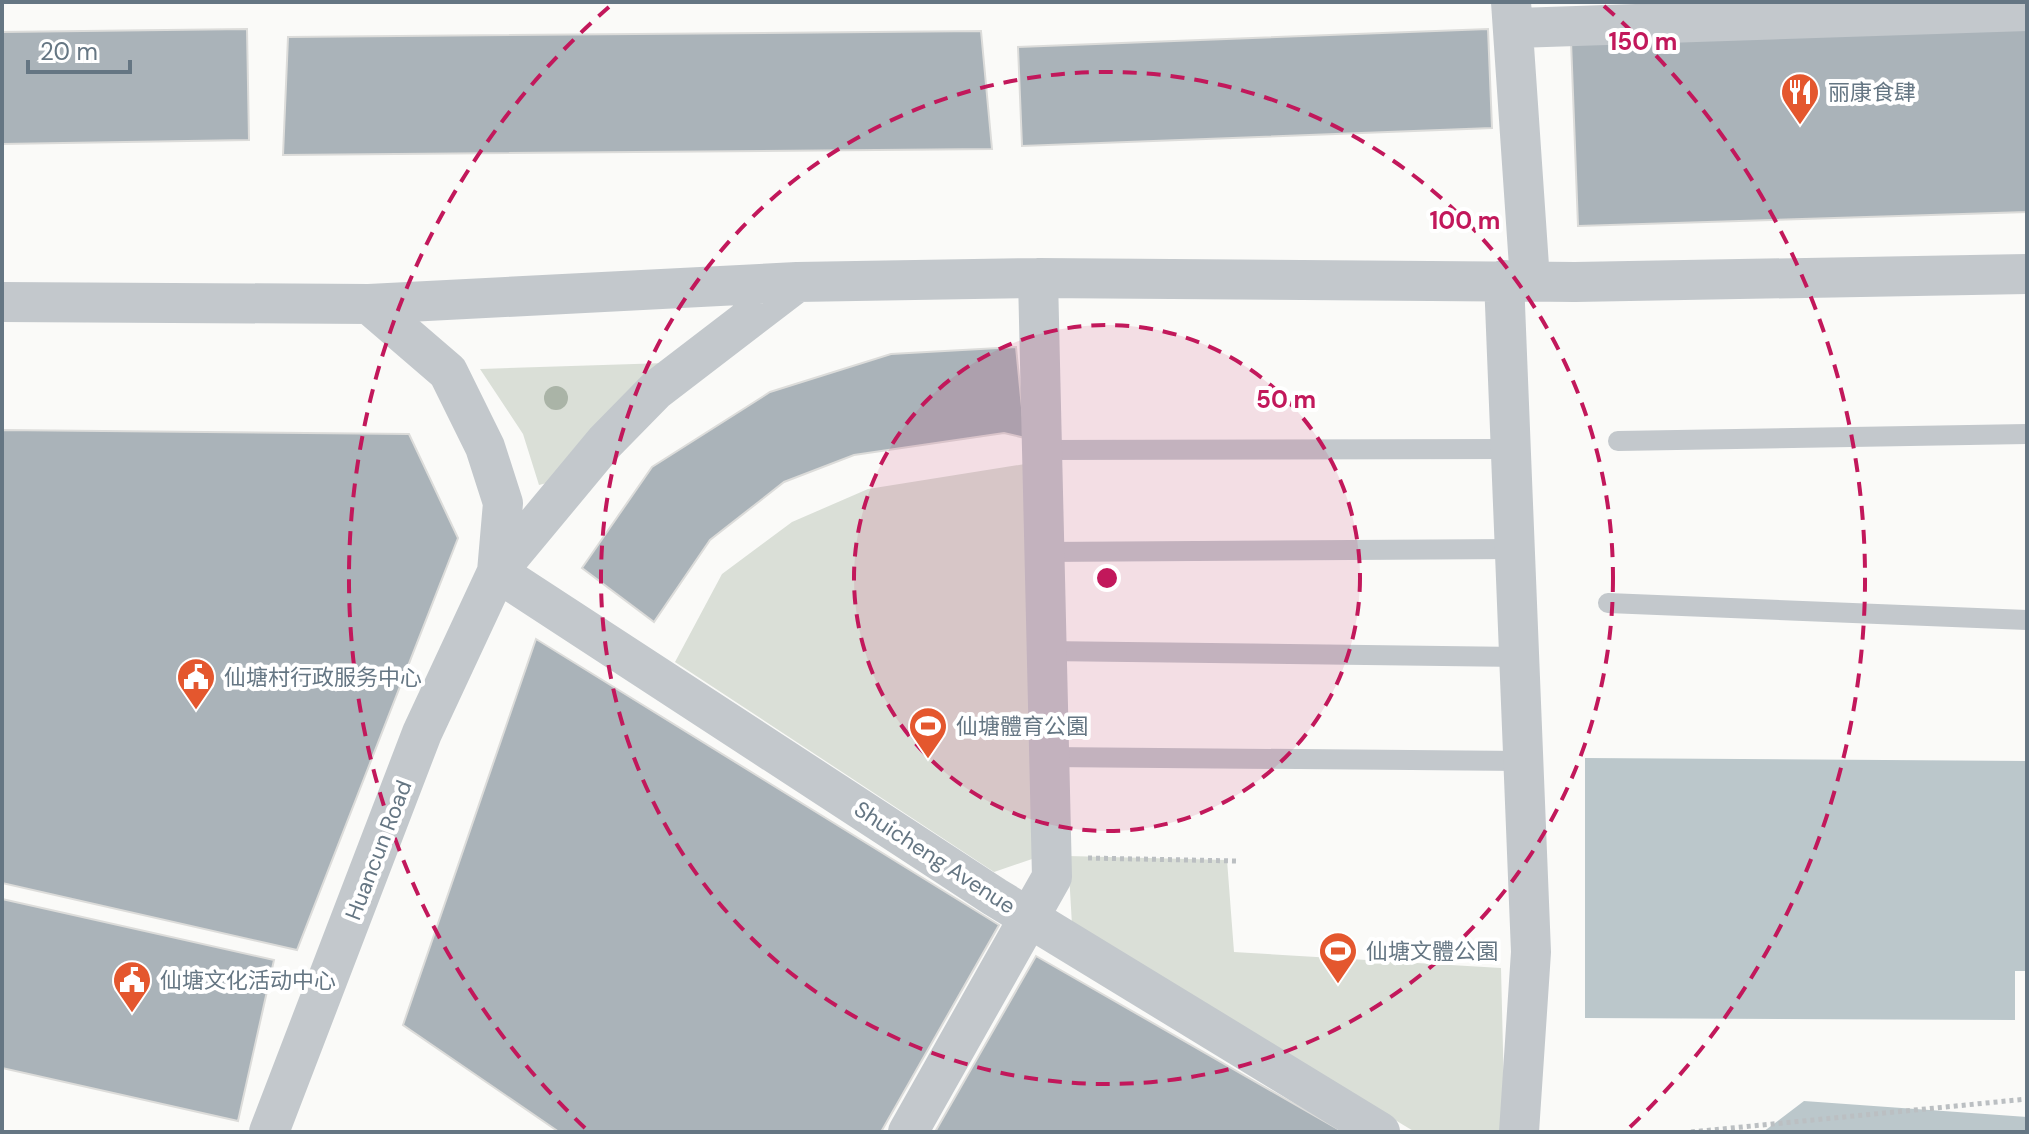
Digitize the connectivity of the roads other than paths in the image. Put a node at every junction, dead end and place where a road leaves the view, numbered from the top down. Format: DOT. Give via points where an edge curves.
graph roads {
  1 [pos="2027,11"];
  2 [pos="1512,15"];
  3 [pos="2027,274"];
  4 [pos="1038,278"];
  5 [pos="1517,281"];
  6 [pos="797,282"];
  7 [pos="2,302"];
  8 [pos="369,304"];
  9 [pos="2027,434"];
  10 [pos="1618,441"];
  11 [pos="1510,449"];
  12 [pos="1041,450"];
  13 [pos="1514,549"];
  14 [pos="1043,552"];
  15 [pos="497,572"];
  16 [pos="1608,603"];
  17 [pos="2027,620"];
  18 [pos="1045,651"];
  19 [pos="1519,657"];
  20 [pos="1048,757"];
  21 [pos="1523,761"];
  22 [pos="1029,918"];
  23 [pos="273,1131"];
  24 [pos="908,1132"];
  25 [pos="1380,1132"];
  26 [pos="1519,1132"];
  1 -- 2 [label="street"];
  2 -- 5 [label="street"];
  3 -- 5 [label="street"];
  4 -- 5 [label="street"];
  4 -- 6 [label="street"];
  4 -- 12 [label="street"];
  5 -- 11 [label="street"];
  6 -- 8 [label="street"];
  6 -- 15 [label="street, Huancun Road" via="656,390 605,442"];
  7 -- 8 [label="street"];
  8 -- 15 [label="street, Huancun Road" via="448,372 485,447 503,503"];
  9 -- 10 [label="lane"];
  11 -- 12 [label="lane"];
  11 -- 13 [label="street"];
  12 -- 14 [label="street"];
  13 -- 14 [label="lane"];
  13 -- 19 [label="street"];
  14 -- 18 [label="street"];
  15 -- 22 [label="street, Shuicheng Avenue"];
  15 -- 23 [label="street, Huancun Road" via="422,733"];
  16 -- 17 [label="lane"];
  18 -- 19 [label="lane"];
  18 -- 20 [label="street"];
  19 -- 21 [label="street"];
  20 -- 21 [label="lane"];
  20 -- 22 [label="street" via="1052,877"];
  21 -- 26 [label="street" via="1531,952"];
  22 -- 24 [label="street"];
  22 -- 25 [label="street, Shuicheng Avenue"];
}
